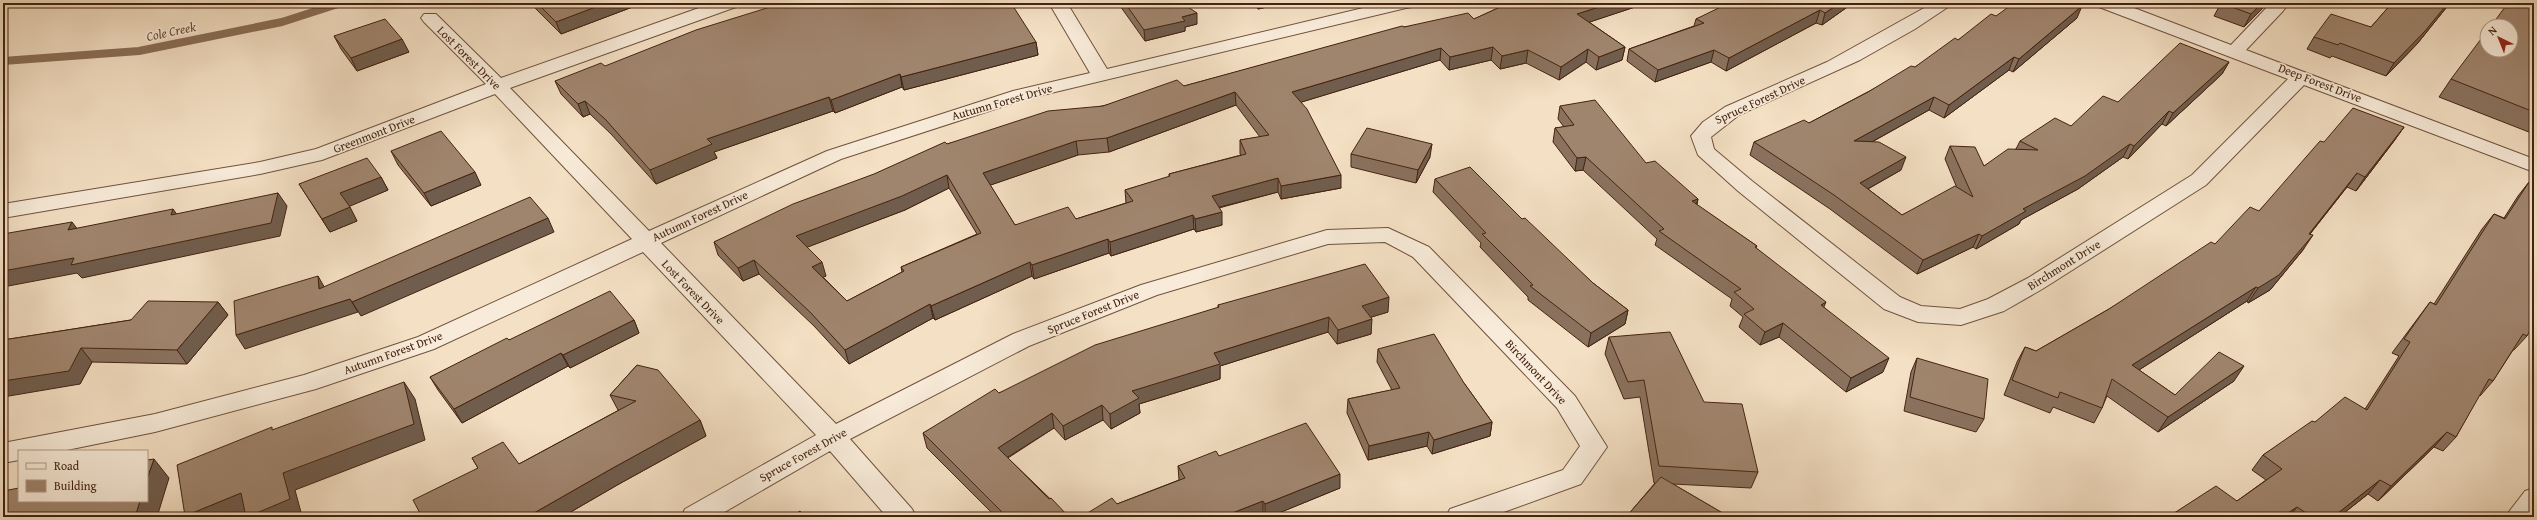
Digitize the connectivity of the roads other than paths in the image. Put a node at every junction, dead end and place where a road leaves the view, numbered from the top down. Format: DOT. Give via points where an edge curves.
graph roads {
  1 [pos="730,3"];
  2 [pos="1058,3"];
  3 [pos="1406,3"];
  4 [pos="1945,3"];
  5 [pos="2105,3"];
  6 [pos="1377,6"];
  7 [pos="2277,7"];
  8 [pos="430,18"];
  9 [pos="2235,51"];
  10 [pos="1101,75"];
  11 [pos="2302,76"];
  12 [pos="498,86"];
  13 [pos="2534,166"];
  14 [pos="3,211"];
  15 [pos="1800,230"];
  16 [pos="644,241"];
  17 [pos="1494,328"];
  18 [pos="833,437"];
  19 [pos="18,450"];
  20 [pos="18,450"];
  21 [pos="3,453"];
  22 [pos="2534,498"];
  23 [pos="694,517"];
  24 [pos="903,517"];
  25 [pos="1459,517"];
  26 [pos="2518,517"];
  1 -- 12 [label="street, Greenmont Drive"];
  2 -- 10 [label="street"];
  3 -- 6 [label="street, Autumn Forest Drive"];
  4 -- 15 [label="street, Spruce Forest Drive" via="1895,36 1795,85 1740,107 1711,123 1701,136 1706,152"];
  5 -- 9 [label="street, Deep Forest Drive"];
  6 -- 10 [label="street, Autumn Forest Drive"];
  7 -- 9 [label="street"];
  8 -- 12 [label="street, Lost Forest Drive"];
  9 -- 11 [label="street, Deep Forest Drive"];
  10 -- 16 [label="street, Autumn Forest Drive" via="1020,94 834,155"];
  11 -- 13 [label="street, Deep Forest Drive"];
  11 -- 15 [label="street, Birchmont Drive" via="2199,180 2036,283 1996,305 1961,317 1918,314 1892,303"];
  12 -- 14 [label="street, Greenmont Drive" via="322,154 260,168"];
  12 -- 16 [label="street, Lost Forest Drive"];
  16 -- 18 [label="street, Lost Forest Drive"];
  16 -- 19 [label="street, Autumn Forest Drive" via="426,343 307,383 154,423"];
  17 -- 18 [label="street, Spruce Forest Drive" via="1421,252 1388,235 1327,237 1148,290 1021,340"];
  17 -- 25 [label="street, Birchmont Drive" via="1566,402 1594,447 1572,477"];
  18 -- 23 [label="street, Spruce Forest Drive"];
  18 -- 24 [label="street, Lost Forest Drive"];
  20 -- 21 [label="street, Autumn Forest Drive"];
  22 -- 26 [label="street"];
}
